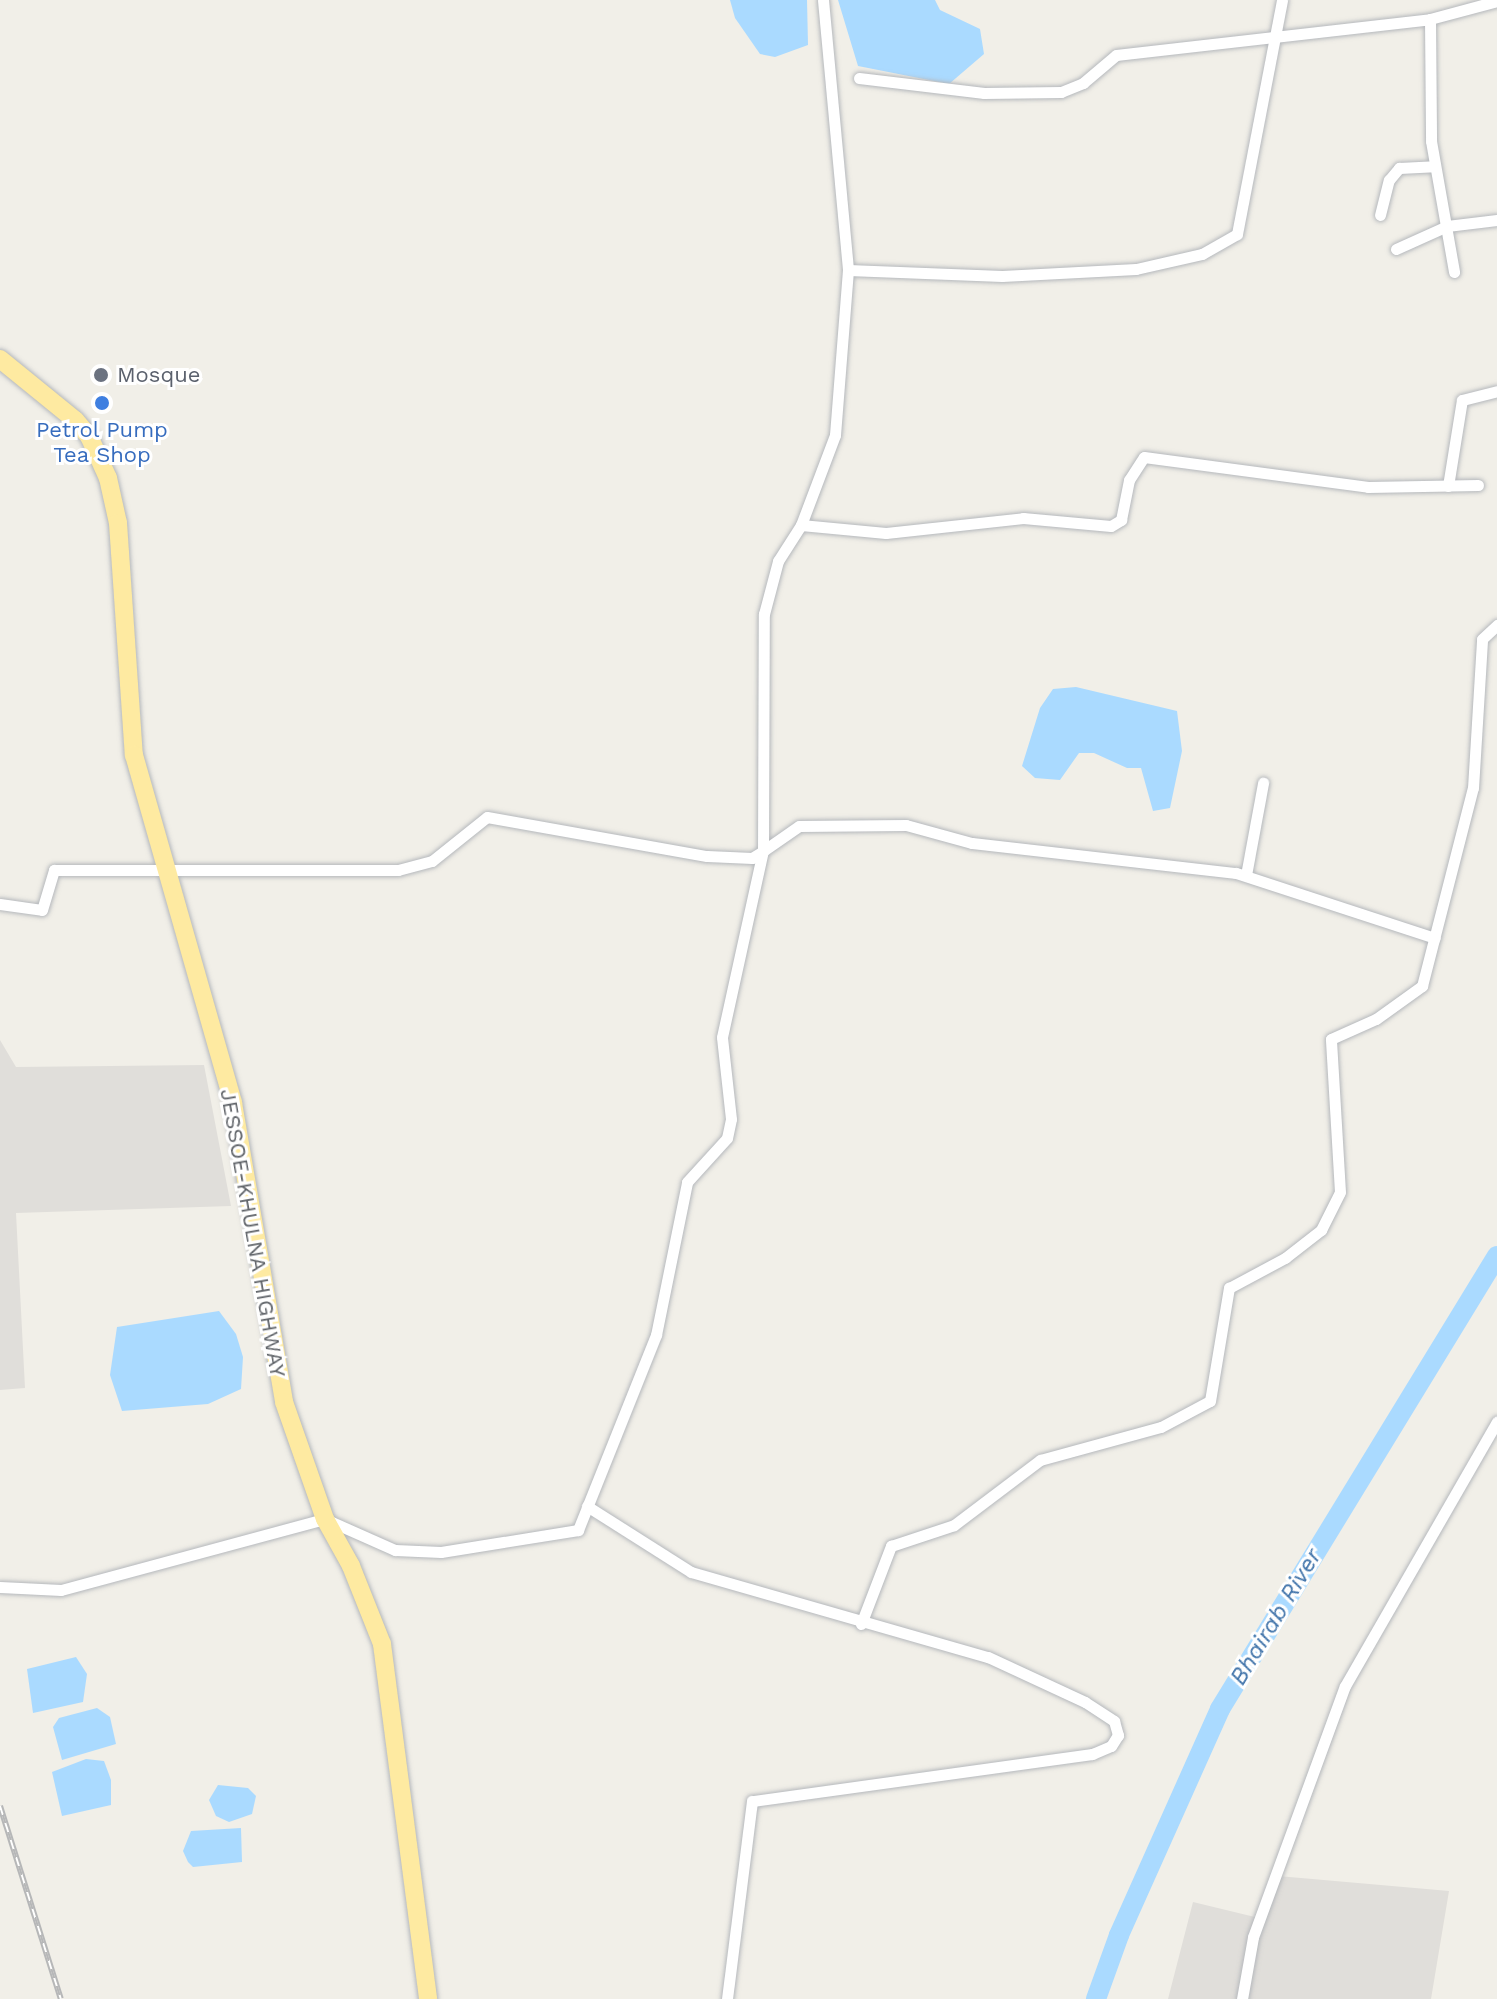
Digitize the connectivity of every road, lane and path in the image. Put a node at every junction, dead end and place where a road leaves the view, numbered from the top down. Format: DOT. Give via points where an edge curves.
graph roads {
  1 [pos="823,0"];
  2 [pos="1282,0"];
  3 [pos="1497,1"];
  4 [pos="1430,19"];
  5 [pos="1272,39"];
  6 [pos="859,78"];
  7 [pos="1434,166"];
  8 [pos="1380,215"];
  9 [pos="1497,220"];
  10 [pos="1447,226"];
  11 [pos="1396,249"];
  12 [pos="848,270"];
  13 [pos="1454,272"];
  14 [pos="0,359"];
  15 [pos="1497,391"];
  16 [pos="1478,485"];
  17 [pos="1448,486"];
  18 [pos="801,525"];
  19 [pos="1497,625"];
  20 [pos="1263,783"];
  21 [pos="763,851"];
  22 [pos="167,869"];
  23 [pos="1246,875"];
  24 [pos="0,904"];
  25 [pos="1435,938"];
  26 [pos="1497,1422"];
  27 [pos="587,1506"];
  28 [pos="325,1519"];
  29 [pos="0,1587"];
  30 [pos="861,1624"];
  31 [pos="428,1999"];
  32 [pos="727,1999"];
  33 [pos="1242,1999"];
  1 -- 12 [label="street"];
  2 -- 5 [label="street"];
  3 -- 4 [label="street"];
  4 -- 5 [label="street"];
  4 -- 7 [label="street"];
  5 -- 6 [label="street" via="1116,55 1083,83 1061,92 984,93"];
  5 -- 12 [label="street" via="1242,227 1202,254 1136,269 1002,276"];
  7 -- 8 [label="street" via="1399,168 1389,180"];
  7 -- 10 [label="street"];
  9 -- 10 [label="street"];
  10 -- 11 [label="street"];
  10 -- 13 [label="street"];
  12 -- 18 [label="street" via="835,435"];
  14 -- 22 [label="highway, JESSOE-KHULNA HIGHWAY" via="75,420 89,436 108,478 118,523 134,755"];
  15 -- 17 [label="street" via="1462,400"];
  16 -- 17 [label="street"];
  17 -- 18 [label="street" via="1368,487 1144,457 1129,480 1121,520 1111,526 1023,518 886,533"];
  18 -- 21 [label="street" via="778,561 764,614"];
  19 -- 25 [label="street" via="1482,639 1473,788"];
  20 -- 23 [label="street"];
  21 -- 22 [label="street" via="752,858 707,856 487,817 432,861 398,870"];
  21 -- 23 [label="street" via="799,826 906,825 972,843"];
  21 -- 27 [label="street" via="722,1037 731,1119 727,1138 687,1182 656,1335"];
  22 -- 24 [label="street" via="54,870 42,910"];
  22 -- 28 [label="highway, JESSOE-KHULNA HIGHWAY" via="233,1103 279,1382"];
  23 -- 25 [label="street"];
  25 -- 30 [label="street" via="1422,986 1376,1019 1331,1039 1340,1192 1321,1230 1285,1258 1229,1288 1210,1401 1161,1427 1040,1460 954,1525 891,1546"];
  26 -- 33 [label="street" via="1345,1686 1253,1937"];
  27 -- 28 [label="street" via="578,1530 441,1552 395,1550"];
  27 -- 30 [label="street" via="691,1572"];
  28 -- 29 [label="street" via="61,1590"];
  28 -- 31 [label="highway, JESSOE-KHULNA HIGHWAY" via="351,1566 384,1653"];
  30 -- 32 [label="street" via="988,1657 1085,1702 1114,1721 1118,1735 1111,1746 1092,1754 752,1801"];
}
